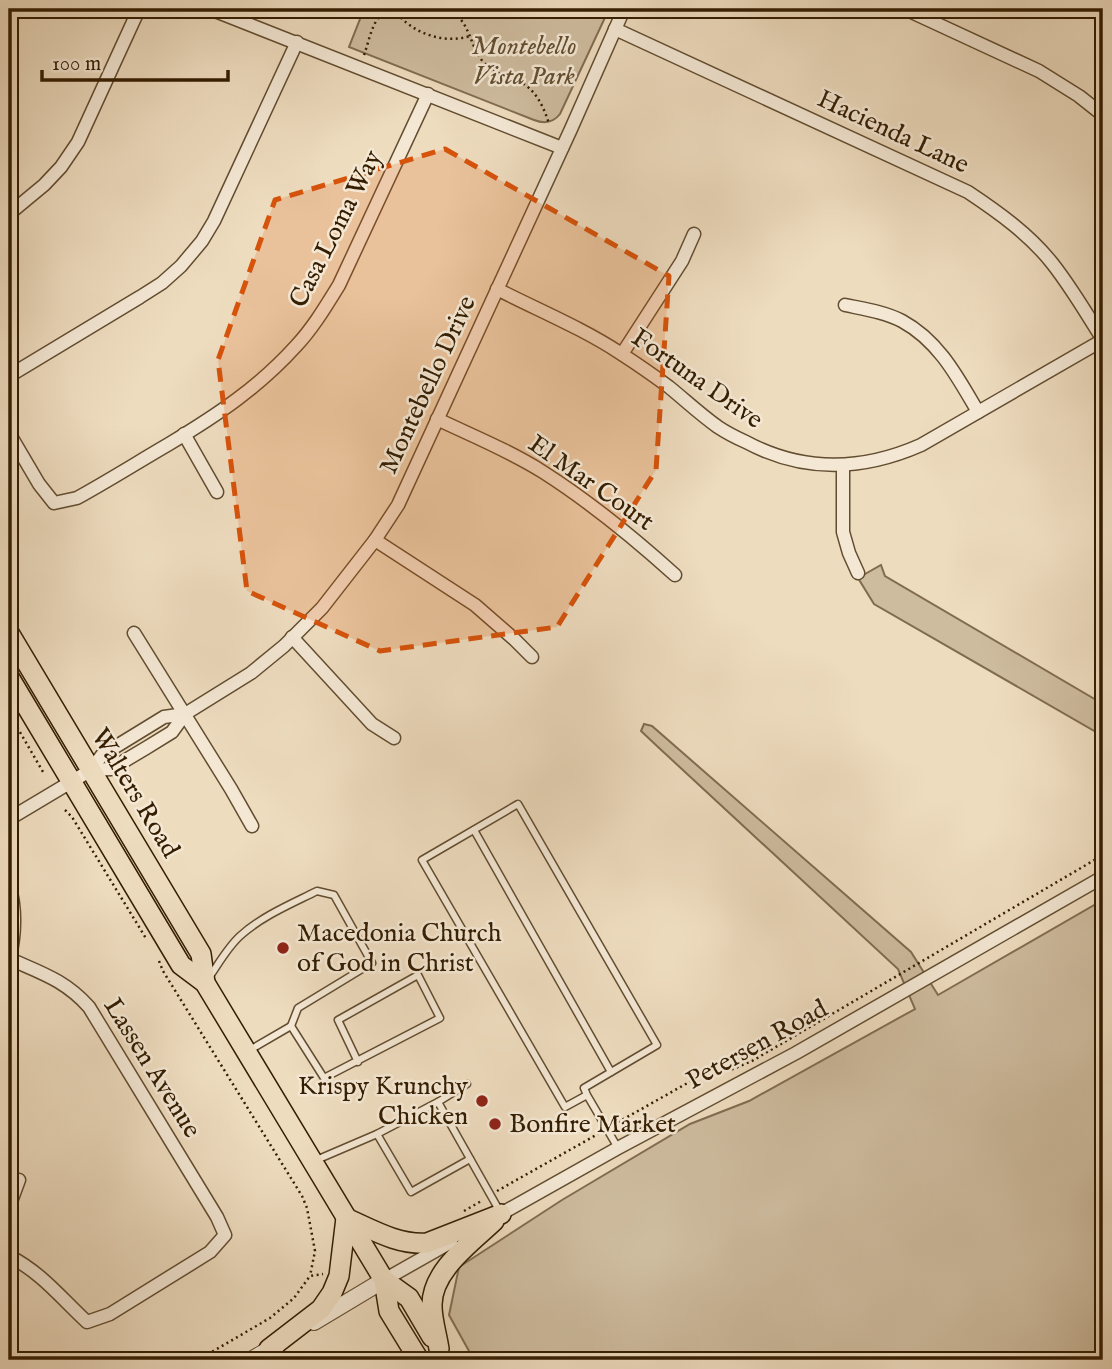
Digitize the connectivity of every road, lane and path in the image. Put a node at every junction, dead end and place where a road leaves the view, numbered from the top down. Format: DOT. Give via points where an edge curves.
graph roads {
  1 [pos="139,9"];
  2 [pos="210,9"];
  3 [pos="393,9"];
  4 [pos="449,9"];
  5 [pos="624,9"];
  6 [pos="905,9"];
  7 [pos="615,29"];
  8 [pos="470,36"];
  9 [pos="297,43"];
  10 [pos="364,55"];
  11 [pos="428,94"];
  12 [pos="1103,115"];
  13 [pos="549,124"];
  14 [pos="562,148"];
  15 [pos="9,214"];
  16 [pos="694,234"];
  17 [pos="497,289"];
  18 [pos="845,305"];
  19 [pos="1103,340"];
  20 [pos="622,354"];
  21 [pos="9,376"];
  22 [pos="978,412"];
  23 [pos="437,419"];
  24 [pos="9,433"];
  25 [pos="184,434"];
  26 [pos="844,466"];
  27 [pos="217,492"];
  28 [pos="375,540"];
  29 [pos="858,573"];
  30 [pos="675,575"];
  31 [pos="9,633"];
  32 [pos="134,634"];
  33 [pos="292,637"];
  34 [pos="532,657"];
  35 [pos="9,677"];
  36 [pos="9,713"];
  37 [pos="185,714"];
  38 [pos="394,738"];
  39 [pos="91,770"];
  40 [pos="43,772"];
  41 [pos="71,781"];
  42 [pos="65,810"];
  43 [pos="9,819"];
  44 [pos="251,826"];
  45 [pos="474,830"];
  46 [pos="1103,855"];
  47 [pos="1103,877"];
  48 [pos="9,884"];
  49 [pos="149,943"];
  50 [pos="9,960"];
  51 [pos="159,960"];
  52 [pos="205,983"];
  53 [pos="291,1026"];
  54 [pos="246,1052"];
  55 [pos="358,1062"];
  56 [pos="611,1072"];
  57 [pos="467,1084"];
  58 [pos="587,1095"];
  59 [pos="438,1102"];
  60 [pos="607,1129"];
  61 [pos="377,1134"];
  62 [pos="618,1147"];
  63 [pos="470,1158"];
  64 [pos="312,1161"];
  65 [pos="19,1180"];
  66 [pos="490,1195"];
  67 [pos="9,1208"];
  68 [pos="501,1214"];
  69 [pos="454,1216"];
  70 [pos="346,1218"];
  71 [pos="9,1256"];
  72 [pos="333,1275"];
  73 [pos="310,1276"];
  74 [pos="384,1280"];
  75 [pos="269,1349"];
  76 [pos="443,1355"];
  77 [pos="198,1360"];
  78 [pos="251,1360"];
  79 [pos="419,1360"];
  1 -- 15 [label="street" via="78,142 44,185"];
  2 -- 9 [label="street"];
  3 -- 8 [label="path" via="424,33 444,38"];
  3 -- 10 [label="path" via="379,16"];
  4 -- 8 [label="path"];
  5 -- 7 [label="street, Montebello Drive"];
  6 -- 12 [label="street" via="1039,71"];
  7 -- 14 [label="street, Montebello Drive"];
  7 -- 19 [label="street, Hacienda Lane" via="968,192 1031,240 1065,281"];
  8 -- 13 [label="path" via="486,64 527,86 543,106"];
  9 -- 11 [label="street"];
  9 -- 21 [label="street" via="214,221 181,266 140,298"];
  11 -- 14 [label="street"];
  11 -- 25 [label="street, Casa Loma Way" via="339,285 310,329 245,395"];
  14 -- 17 [label="street, Montebello Drive"];
  16 -- 20 [label="street" via="682,261"];
  17 -- 20 [label="street, Fortuna Drive"];
  17 -- 23 [label="street, Montebello Drive"];
  18 -- 22 [label="street" via="902,321 922,335 947,361"];
  19 -- 22 [label="street, Fortuna Drive"];
  20 -- 26 [label="street, Fortuna Drive" via="720,429 757,448 787,460"];
  22 -- 26 [label="street, Fortuna Drive" via="902,454"];
  23 -- 28 [label="street, Montebello Drive" via="398,505"];
  23 -- 30 [label="street, El Mar Court" via="542,471"];
  24 -- 25 [label="street, Casa Loma Way" via="54,503 77,498"];
  25 -- 27 [label="street"];
  26 -- 29 [label="street" via="843,531"];
  28 -- 33 [label="street, Montebello Drive" via="322,608"];
  28 -- 34 [label="street" via="475,606"];
  31 -- 39 [label="main road, Walters Road"];
  32 -- 37 [label="street"];
  33 -- 37 [label="street, Montebello Drive" via="251,673"];
  33 -- 38 [label="street" via="372,724"];
  35 -- 41 [label="main road, Walters Road"];
  36 -- 40 [label="path"];
  37 -- 39 [label="street, Montebello Drive" via="172,732 111,769"];
  37 -- 44 [label="street"];
  39 -- 41 [label="street, Montebello Drive"];
  39 -- 52 [label="main road, Walters Road" via="201,954"];
  41 -- 43 [label="street, Montebello Drive"];
  41 -- 52 [label="main road, Walters Road" via="181,965"];
  42 -- 49 [label="path"];
  45 -- 56 [label="lane"];
  45 -- 56 [label="lane" via="518,804 657,1045"];
  45 -- 58 [label="lane" via="422,860 565,1107"];
  46 -- 60 [label="path" via="752,1060 700,1076"];
  47 -- 62 [label="street, Petersen Road" via="796,1053"];
  48 -- 50 [label="street" via="14,928"];
  50 -- 71 [label="street, Lassen Avenue" via="59,981 89,1006 225,1235 210,1252 110,1314 87,1322 50,1284"];
  51 -- 73 [label="path" via="302,1196 315,1251"];
  52 -- 53 [label="lane" via="238,937 259,922 317,891 334,895 372,963 298,1008"];
  52 -- 54 [label="main road, Walters Road"];
  53 -- 54 [label="lane"];
  53 -- 55 [label="lane" via="324,1078"];
  54 -- 64 [label="main road, Walters Road"];
  55 -- 55 [label="lane" via="440,1018 418,975 338,1020"];
  56 -- 58 [label="lane" via="584,1088"];
  57 -- 59 [label="lane"];
  58 -- 60 [label="lane"];
  59 -- 61 [label="lane"];
  59 -- 63 [label="lane"];
  60 -- 62 [label="lane"];
  60 -- 66 [label="path"];
  61 -- 63 [label="lane" via="411,1192"];
  61 -- 64 [label="lane"];
  62 -- 68 [label="street, Petersen Road"];
  63 -- 66 [label="lane"];
  64 -- 70 [label="main road, Walters Road"];
  65 -- 67 [label="street"];
  66 -- 68 [label="lane"];
  66 -- 69 [label="path"];
  68 -- 70 [label="main road" via="414,1244"];
  68 -- 74 [label="street, Petersen Road"];
  68 -- 76 [label="main road" via="443,1270 433,1291"];
  70 -- 74 [label="main road, Walters Road"];
  70 -- 75 [label="main road" via="343,1254 332,1293 321,1309"];
  72 -- 73 [label="path"];
  73 -- 77 [label="path" via="294,1298 270,1318"];
  74 -- 75 [label="street, Petersen Road"];
  74 -- 76 [label="main road, Walters Road" via="409,1298"];
  74 -- 79 [label="main road, Walters Road" via="389,1311"];
  75 -- 78 [label="street, Petersen Road"];
}
